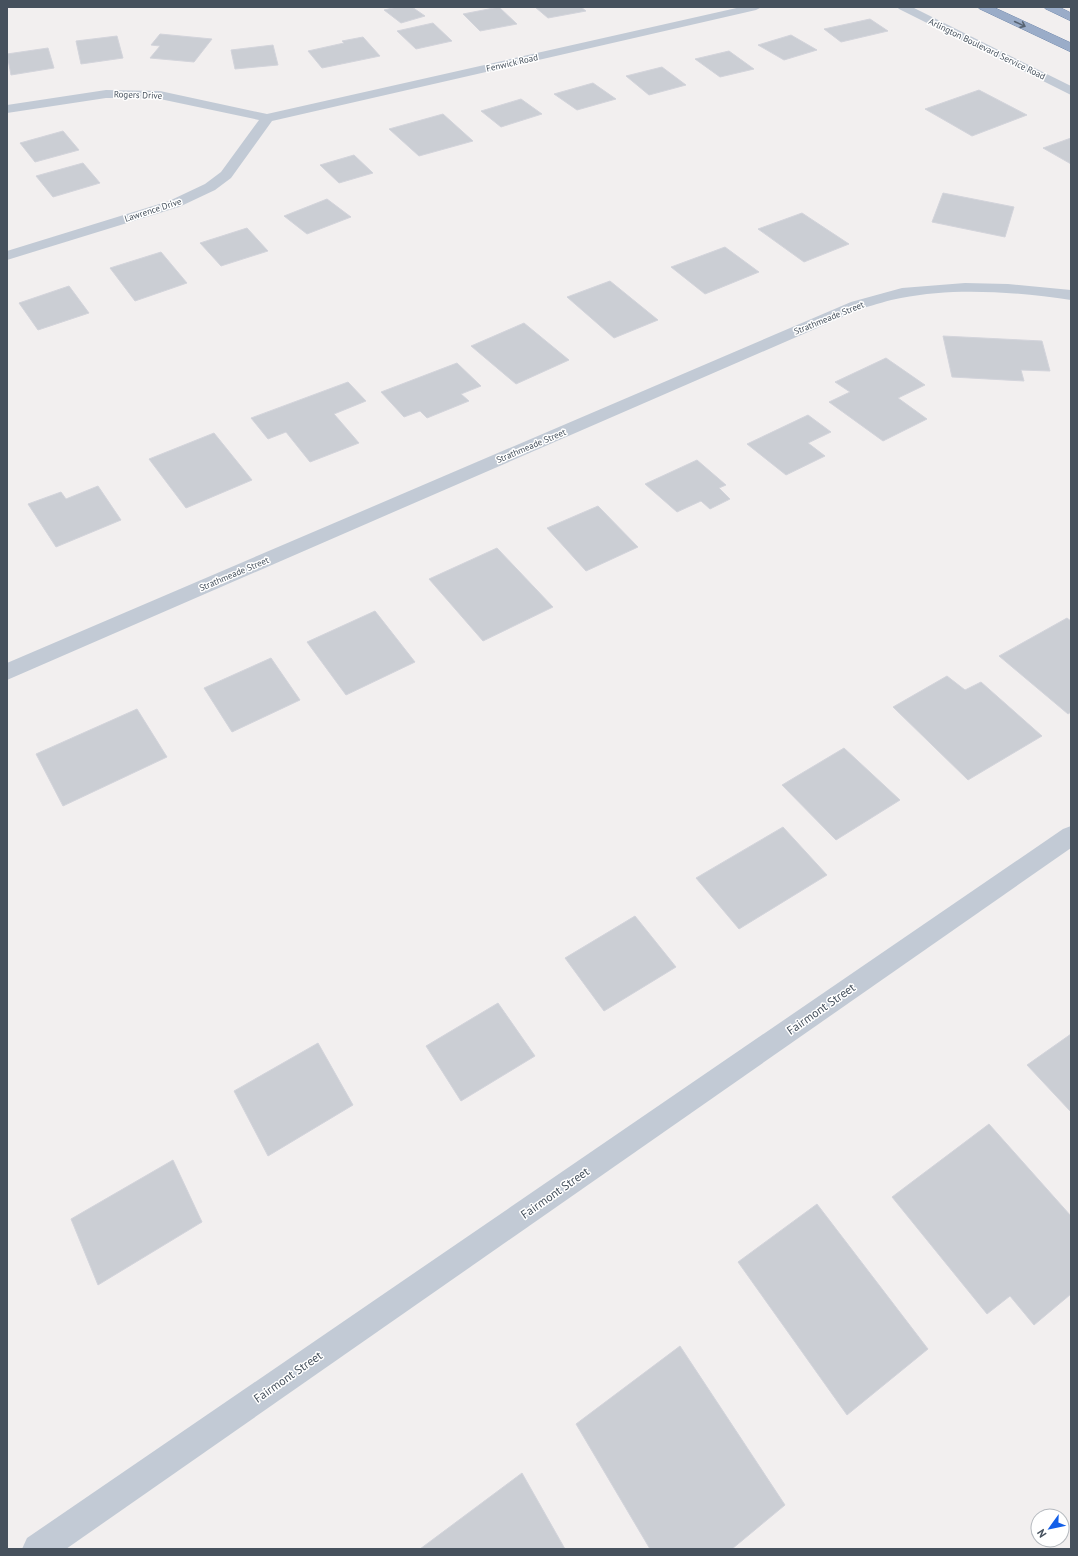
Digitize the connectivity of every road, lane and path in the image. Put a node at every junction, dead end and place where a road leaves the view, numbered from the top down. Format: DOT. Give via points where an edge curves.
graph roads {
  1 [pos="756,7"];
  2 [pos="903,7"];
  3 [pos="984,7"];
  4 [pos="1050,7"];
  5 [pos="1071,17"];
  6 [pos="1071,48"];
  7 [pos="1071,91"];
  8 [pos="7,109"];
  9 [pos="267,118"];
  10 [pos="7,256"];
  11 [pos="1071,295"];
  12 [pos="7,672"];
  13 [pos="1071,836"];
  14 [pos="38,1549"];
  1 -- 9 [label="street, Fenwick Road"];
  2 -- 7 [label="street, Arlington Boulevard Service Road"];
  3 -- 6 [label="highway, one-way"];
  4 -- 5 [label="highway"];
  8 -- 9 [label="street, Rogers Drive" via="106,94 131,94 173,98"];
  9 -- 10 [label="street, Lawrence Drive" via="226,175 193,196"];
  11 -- 12 [label="street, Strathmeade Street" via="993,287 944,288 900,294 857,305"];
  13 -- 14 [label="street, Fairmont Street"];
}
